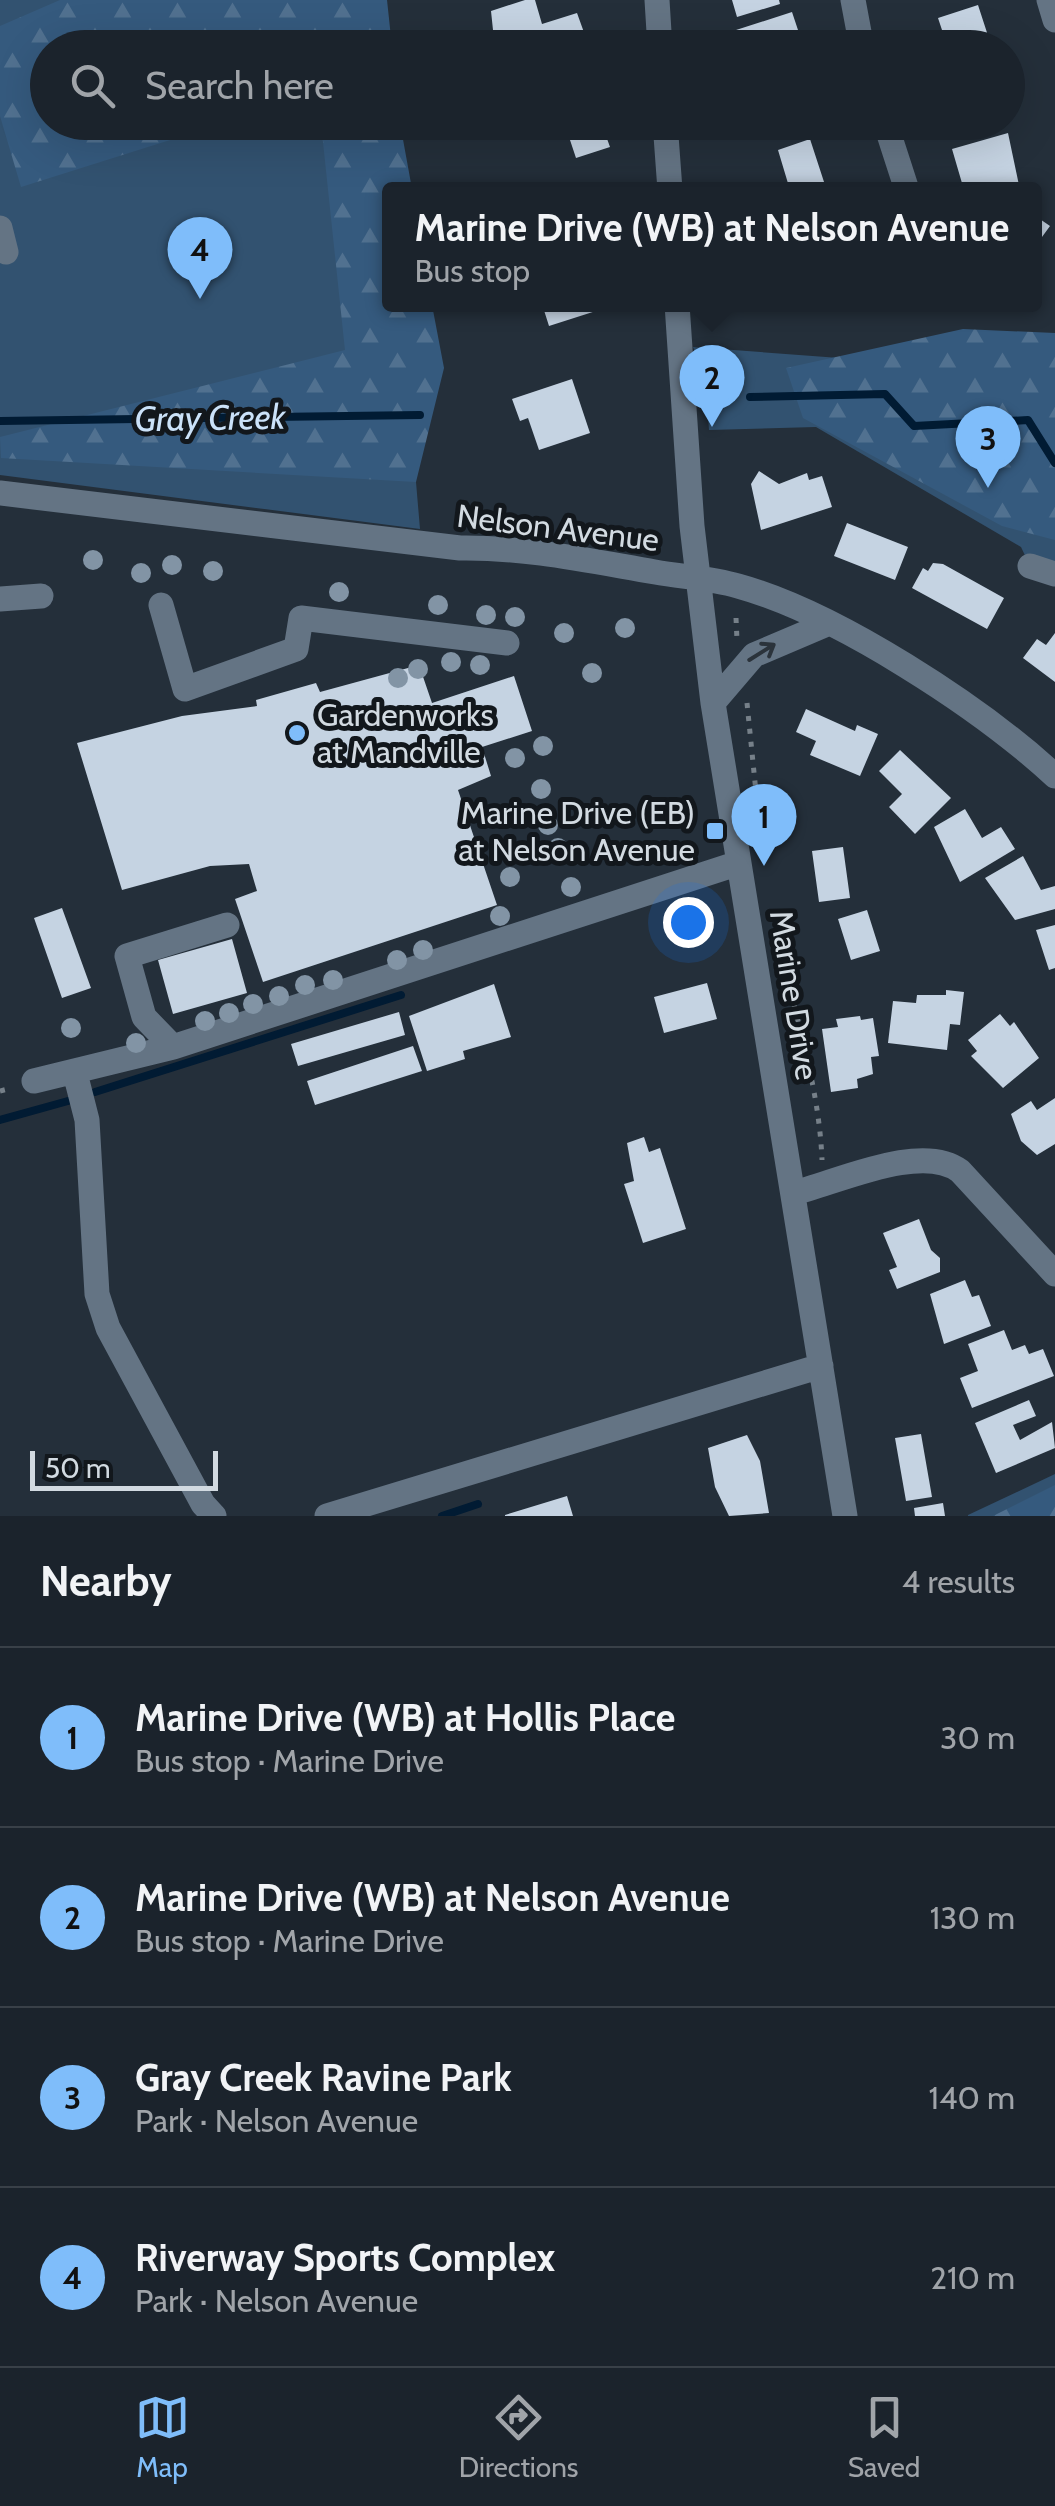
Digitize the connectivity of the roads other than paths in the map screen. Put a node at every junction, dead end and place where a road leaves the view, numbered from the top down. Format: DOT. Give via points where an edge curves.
graph roads {
  1 [pos="657,0"];
  2 [pos="853,0"];
  3 [pos="1048,0"];
  4 [pos="1055,20"];
  5 [pos="659,30"];
  6 [pos="859,30"];
  7 [pos="666,140"];
  8 [pos="891,140"];
  9 [pos="669,182"];
  10 [pos="905,182"];
  11 [pos="678,312"];
  12 [pos="0,493"];
  13 [pos="1030,566"];
  14 [pos="1055,574"];
  15 [pos="698,578"];
  16 [pos="41,596"];
  17 [pos="0,600"];
  18 [pos="160,605"];
  19 [pos="827,624"];
  20 [pos="507,643"];
  21 [pos="712,703"];
  22 [pos="1055,776"];
  23 [pos="739,863"];
  24 [pos="227,925"];
  25 [pos="173,1047"];
  26 [pos="75,1073"];
  27 [pos="34,1081"];
  28 [pos="794,1193"];
  29 [pos="1055,1274"];
  30 [pos="821,1366"];
  31 [pos="214,1516"];
  32 [pos="327,1516"];
  33 [pos="845,1516"];
  1 -- 5 [label="street"];
  2 -- 6 [label="street"];
  3 -- 4 [label="street"];
  7 -- 9 [label="street"];
  8 -- 10 [label="street"];
  11 -- 15 [label="street, Marine Drive"];
  12 -- 15 [label="street, Nelson Avenue" via="460,548 516,548"];
  13 -- 14 [label="street"];
  15 -- 19 [label="street, Nelson Avenue" via="738,586"];
  15 -- 21 [label="street, Marine Drive"];
  16 -- 17 [label="street"];
  18 -- 20 [label="street" via="185,690 296,649 301,618"];
  21 -- 19 [label="street, one-way" via="754,656"];
  19 -- 22 [label="street, Nelson Avenue" via="955,698"];
  21 -- 23 [label="street, Marine Drive"];
  23 -- 25 [label="street"];
  23 -- 28 [label="street, Marine Drive"];
  24 -- 25 [label="street" via="127,956 144,1016"];
  25 -- 26 [label="street"];
  26 -- 27 [label="street"];
  26 -- 31 [label="street" via="86,1120 97,1294 108,1328"];
  28 -- 29 [label="street" via="913,1159 946,1162"];
  28 -- 30 [label="street, Marine Drive"];
  30 -- 32 [label="street"];
  30 -- 33 [label="street, Marine Drive"];
}
